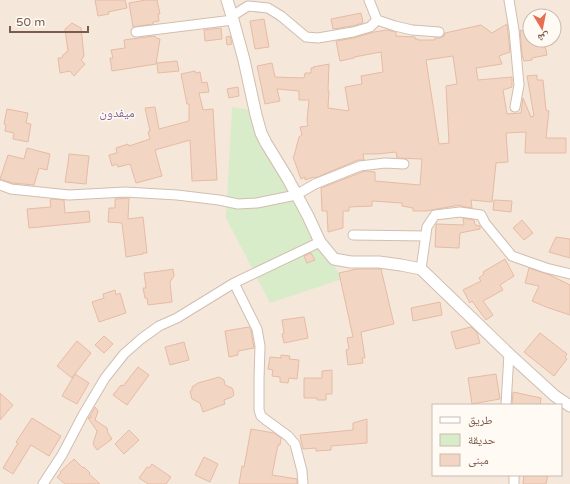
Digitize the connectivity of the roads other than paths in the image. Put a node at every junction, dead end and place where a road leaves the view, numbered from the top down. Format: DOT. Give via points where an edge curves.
graph roads {
  1 [pos="227,0"];
  2 [pos="369,0"];
  3 [pos="509,0"];
  4 [pos="233,18"];
  5 [pos="377,20"];
  6 [pos="136,32"];
  7 [pos="439,32"];
  8 [pos="515,107"];
  9 [pos="404,164"];
  10 [pos="0,185"];
  11 [pos="296,195"];
  12 [pos="352,235"];
  13 [pos="426,236"];
  14 [pos="320,242"];
  15 [pos="421,269"];
  16 [pos="570,274"];
  17 [pos="234,283"];
  18 [pos="509,354"];
  19 [pos="506,404"];
  20 [pos="570,406"];
  21 [pos="43,484"];
  22 [pos="303,484"];
  1 -- 4 [label="street"];
  2 -- 5 [label="street"];
  3 -- 8 [label="street" via="519,85"];
  4 -- 5 [label="street" via="248,6 268,8 306,36 318,38 353,32 370,26"];
  4 -- 6 [label="street"];
  4 -- 11 [label="street" via="261,132"];
  5 -- 7 [label="street" via="412,30"];
  9 -- 11 [label="street" via="360,166 315,184"];
  10 -- 11 [label="street" via="11,189 69,195 125,192 177,195 238,204"];
  11 -- 14 [label="street"];
  12 -- 13 [label="street"];
  13 -- 15 [label="street"];
  13 -- 16 [label="street" via="427,227 435,215 460,212 481,215 512,256"];
  14 -- 15 [label="street" via="334,259 379,262"];
  14 -- 17 [label="street"];
  15 -- 18 [label="street"];
  17 -- 21 [label="street" via="177,318 159,326 124,354 105,378"];
  17 -- 22 [label="street" via="257,330 260,346 261,416 295,444"];
  18 -- 19 [label="street"];
  18 -- 20 [label="street" via="555,396"];
}
